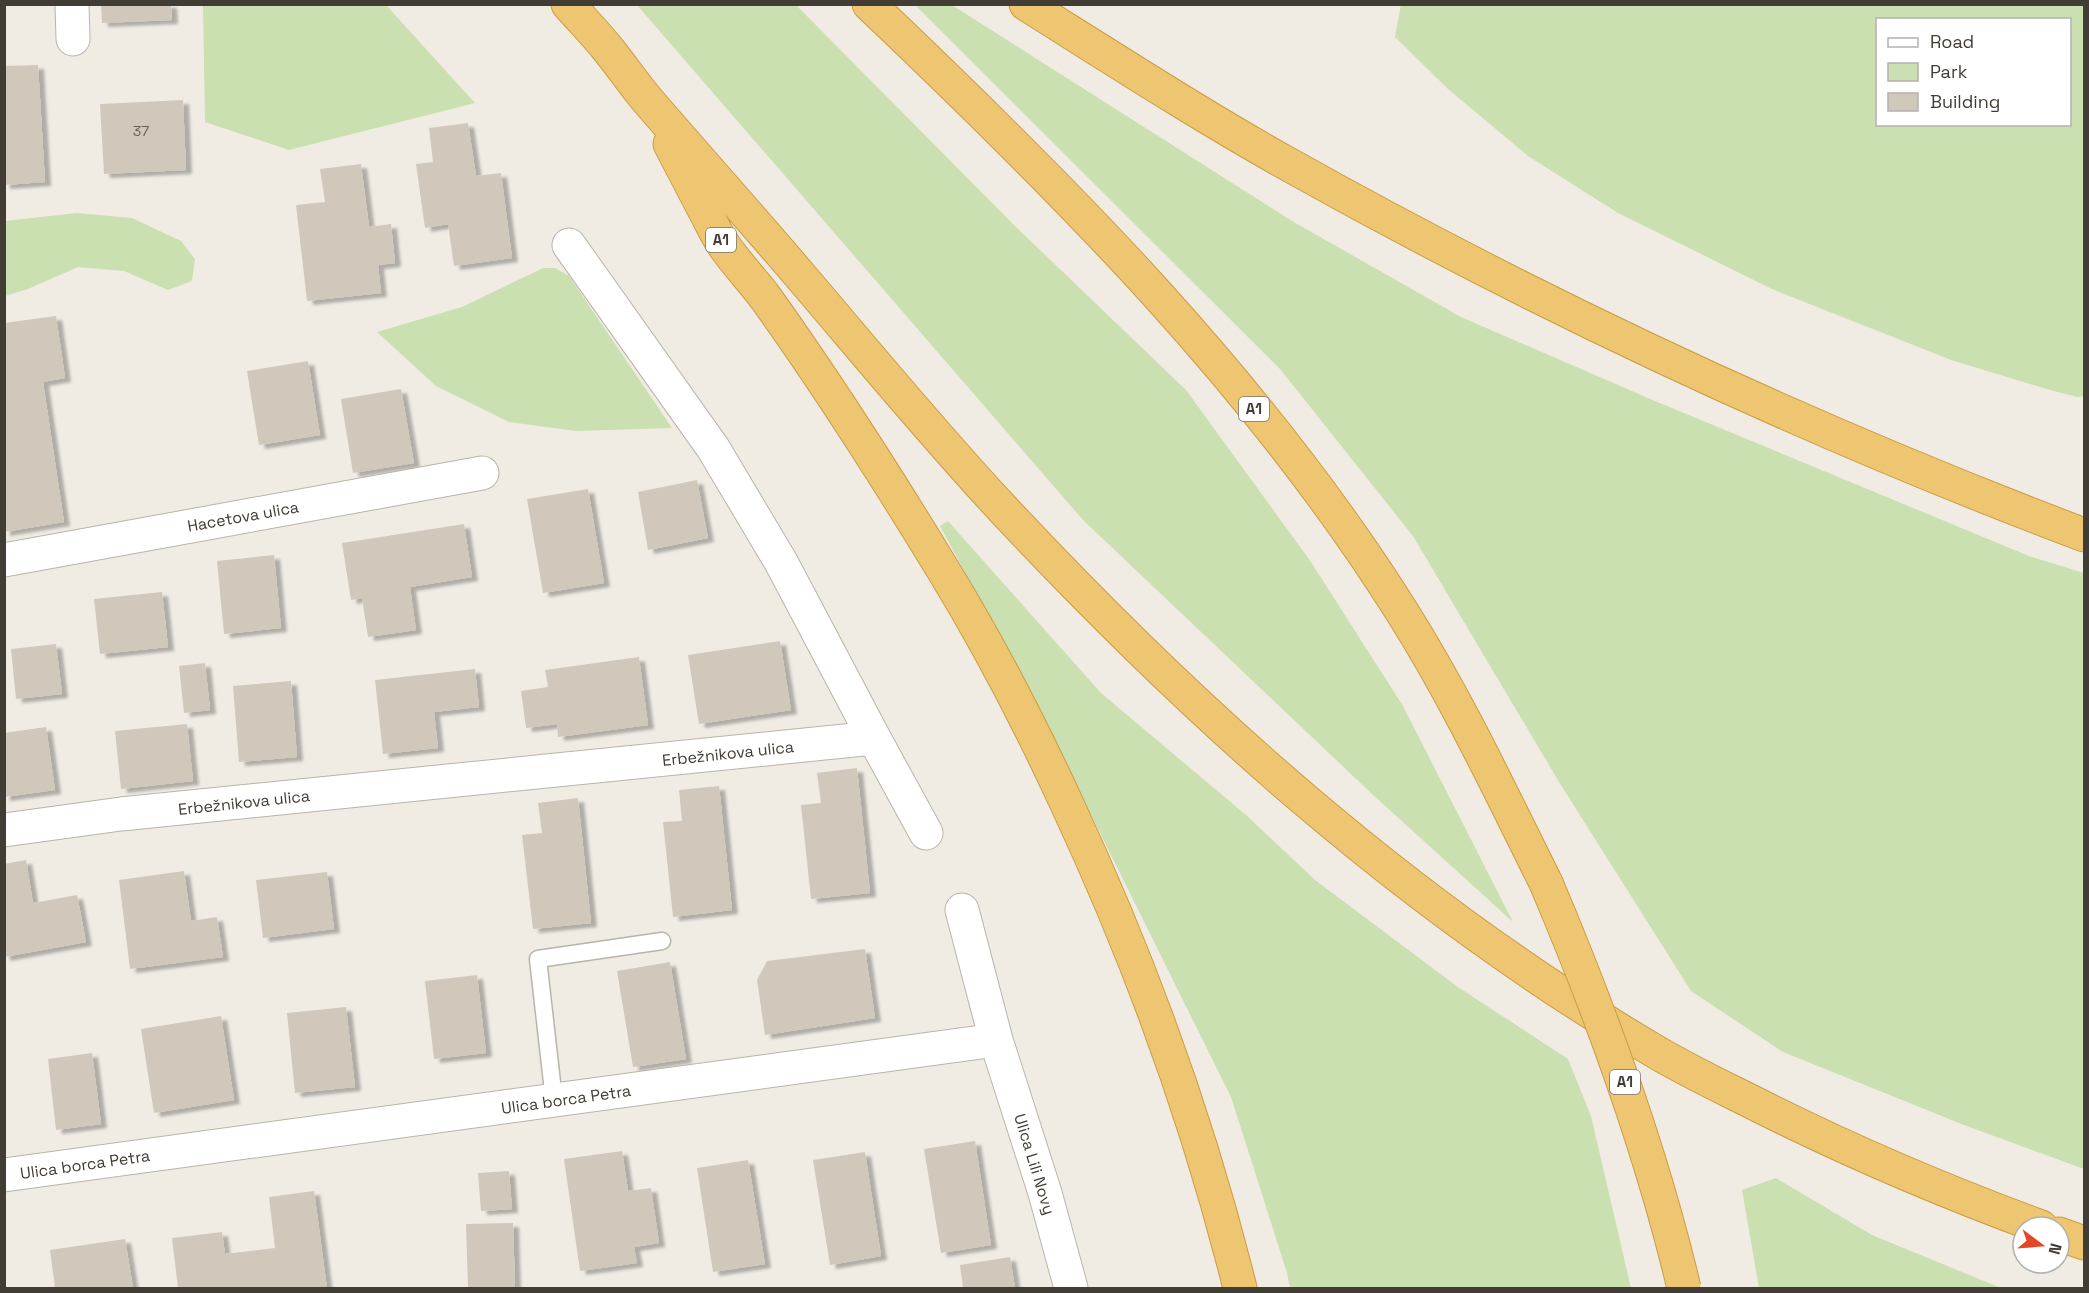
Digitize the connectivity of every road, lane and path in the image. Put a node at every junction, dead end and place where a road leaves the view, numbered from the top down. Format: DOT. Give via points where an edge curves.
graph roads {
  1 [pos="72,4"];
  2 [pos="568,4"];
  3 [pos="869,4"];
  4 [pos="1026,4"];
  5 [pos="73,39"];
  6 [pos="645,97"];
  7 [pos="569,245"];
  8 [pos="482,473"];
  9 [pos="2085,535"];
  10 [pos="4,560"];
  11 [pos="874,738"];
  12 [pos="4,830"];
  13 [pos="926,833"];
  14 [pos="962,910"];
  15 [pos="662,941"];
  16 [pos="996,1040"];
  17 [pos="554,1100"];
  18 [pos="4,1175"];
  19 [pos="2011,1215"];
  20 [pos="1071,1288"];
  21 [pos="1240,1288"];
  22 [pos="1684,1288"];
  1 -- 5 [label="street"];
  2 -- 6 [label="highway, A1"];
  3 -- 22 [label="highway, A1, bridge" via="1087,219 1221,368 1347,530 1404,615 1455,702 1546,883 1585,975 1652,1167"];
  4 -- 9 [label="highway" via="1283,161 1549,303 1825,431"];
  6 -- 19 [label="highway" via="932,430 1060,570 1211,718 1366,851 1521,967 1652,1050 1891,1168"];
  6 -- 21 [label="highway, A1" via="723,245 816,371 944,571 1042,752 1116,915 1162,1031 1195,1126"];
  7 -- 11 [label="street" via="713,448 782,562"];
  8 -- 10 [label="street, Hacetova ulica"];
  11 -- 12 [label="street, Erbežnikova ulica" via="121,814"];
  11 -- 13 [label="street"];
  14 -- 16 [label="street"];
  15 -- 17 [label="lane" via="538,958"];
  16 -- 17 [label="street, Ulica borca Petra"];
  16 -- 20 [label="street, Ulica Lili Novy"];
  17 -- 18 [label="street, Ulica borca Petra"];
}
